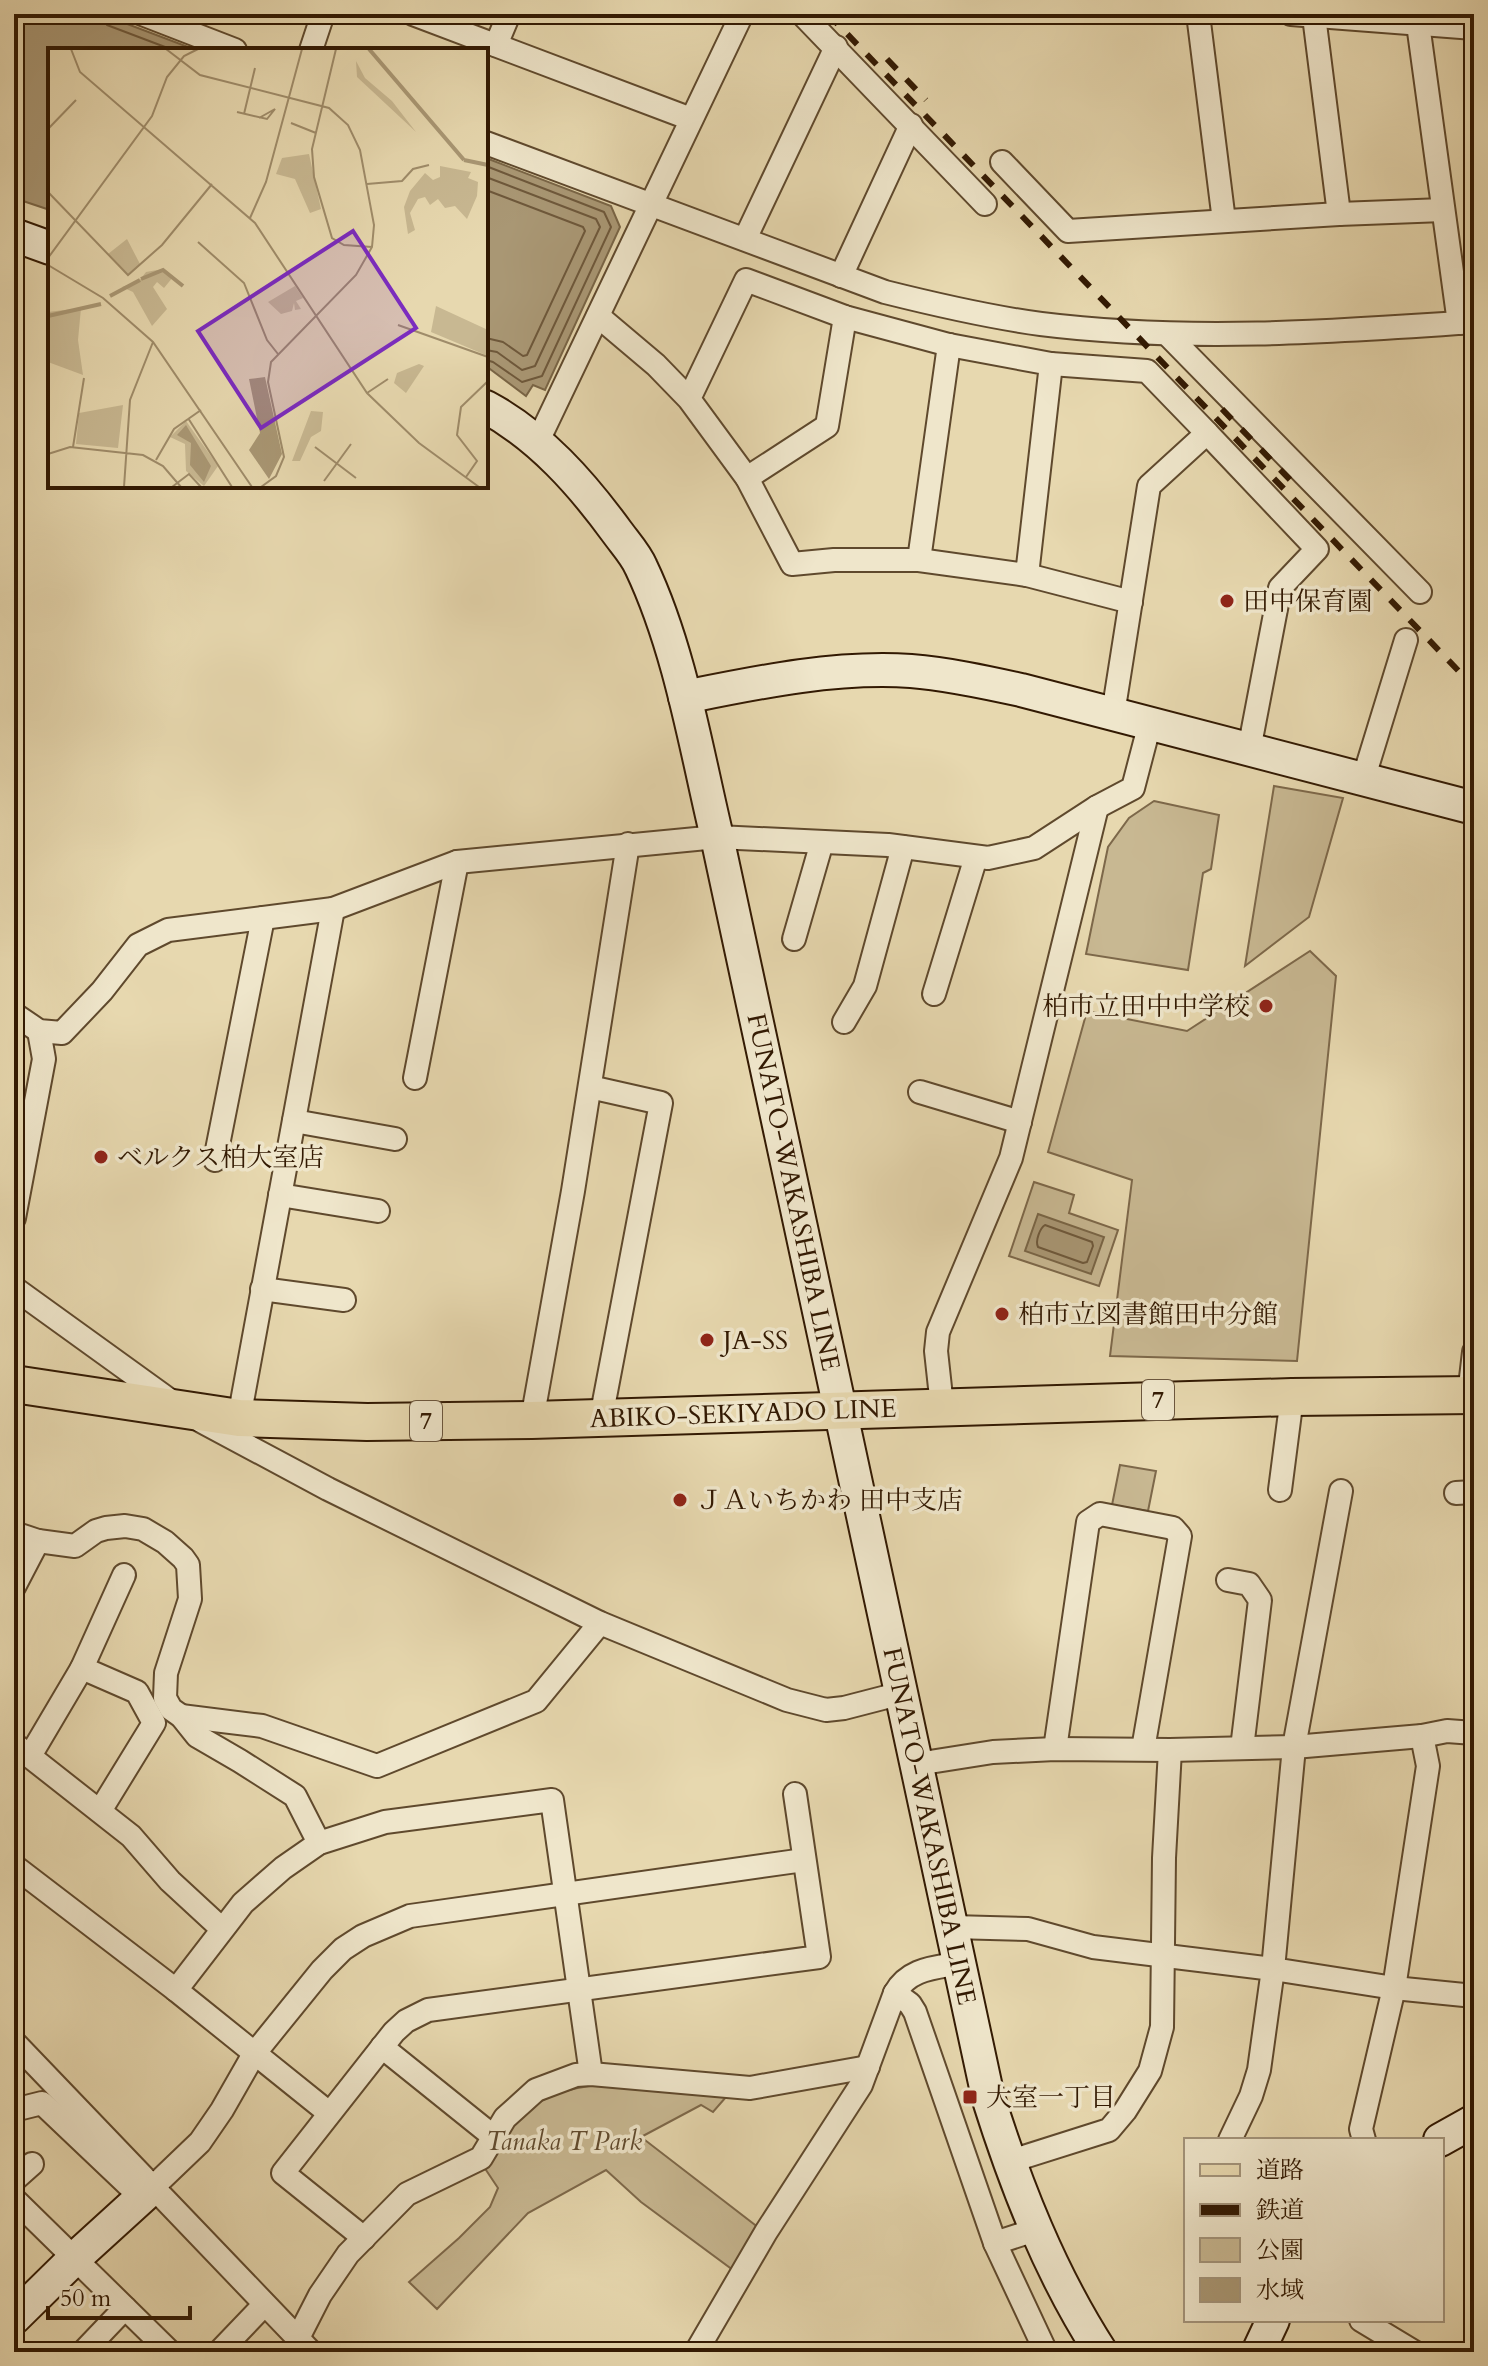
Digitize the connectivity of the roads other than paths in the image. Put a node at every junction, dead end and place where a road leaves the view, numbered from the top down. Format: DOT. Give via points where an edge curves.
graph roads {
  1 [pos="142,14"];
  2 [pos="323,14"];
  3 [pos="413,14"];
  4 [pos="509,14"];
  5 [pos="742,14"];
  6 [pos="802,14"];
  7 [pos="1198,14"];
  8 [pos="1291,14"];
  9 [pos="1314,16"];
  10 [pos="1418,24"];
  11 [pos="1474,28"];
  12 [pos="496,45"];
  13 [pos="836,47"];
  14 [pos="230,48"];
  15 [pos="312,48"];
  16 [pos="691,119"];
  17 [pos="911,125"];
  18 [pos="488,144"];
  19 [pos="1002,162"];
  20 [pos="651,204"];
  21 [pos="985,204"];
  22 [pos="1443,210"];
  23 [pos="1339,214"];
  24 [pos="1224,221"];
  25 [pos="14,235"];
  26 [pos="745,239"];
  27 [pos="48,247"];
  28 [pos="841,276"];
  29 [pos="598,316"];
  30 [pos="845,317"];
  31 [pos="1466,322"];
  32 [pos="1167,334"];
  33 [pos="949,345"];
  34 [pos="1051,364"];
  35 [pos="689,399"];
  36 [pos="488,408"];
  37 [pos="1207,433"];
  38 [pos="537,443"];
  39 [pos="747,478"];
  40 [pos="919,560"];
  41 [pos="1027,575"];
  42 [pos="1420,592"];
  43 [pos="1131,602"];
  44 [pos="1406,640"];
  45 [pos="685,697"];
  46 [pos="1113,714"];
  47 [pos="1150,723"];
  48 [pos="1249,750"];
  49 [pos="1363,780"];
  50 [pos="1097,807"];
  51 [pos="1474,808"];
  52 [pos="717,837"];
  53 [pos="822,842"];
  54 [pos="628,844"];
  55 [pos="903,847"];
  56 [pos="976,857"];
  57 [pos="457,862"];
  58 [pos="333,909"];
  59 [pos="263,918"];
  60 [pos="794,939"];
  61 [pos="934,994"];
  62 [pos="14,1014"];
  63 [pos="844,1022"];
  64 [pos="39,1031"];
  65 [pos="415,1078"];
  66 [pos="590,1087"];
  67 [pos="920,1092"];
  68 [pos="294,1121"];
  69 [pos="1020,1122"];
  70 [pos="395,1139"];
  71 [pos="215,1160"];
  72 [pos="280,1195"];
  73 [pos="378,1211"];
  74 [pos="14,1218"];
  75 [pos="14,1288"];
  76 [pos="262,1289"];
  77 [pos="344,1300"];
  78 [pos="1474,1352"];
  79 [pos="14,1384"];
  80 [pos="1471,1395"];
  81 [pos="1292,1397"];
  82 [pos="942,1406"];
  83 [pos="841,1410"];
  84 [pos="184,1411"];
  85 [pos="239,1418"];
  86 [pos="601,1418"];
  87 [pos="532,1420"];
  88 [pos="1280,1490"];
  89 [pos="1341,1491"];
  90 [pos="14,1533"];
  91 [pos="38,1541"];
  92 [pos="124,1575"];
  93 [pos="1228,1580"];
  94 [pos="14,1587"];
  95 [pos="600,1623"];
  96 [pos="82,1668"];
  97 [pos="902,1693"];
  98 [pos="181,1716"];
  99 [pos="1474,1733"];
  100 [pos="1422,1736"];
  101 [pos="1294,1747"];
  102 [pos="1242,1748"];
  103 [pos="1055,1749"];
  104 [pos="1143,1749"];
  105 [pos="22,1750"];
  106 [pos="1170,1750"];
  107 [pos="917,1764"];
  108 [pos="795,1794"];
  109 [pos="100,1811"];
  110 [pos="319,1843"];
  111 [pos="804,1860"];
  112 [pos="14,1866"];
  113 [pos="566,1894"];
  114 [pos="952,1927"];
  115 [pos="222,1929"];
  116 [pos="1163,1955"];
  117 [pos="960,1963"];
  118 [pos="1273,1969"];
  119 [pos="580,1988"];
  120 [pos="1394,1988"];
  121 [pos="176,1990"];
  122 [pos="895,1993"];
  123 [pos="1474,1996"];
  124 [pos="14,2042"];
  125 [pos="382,2047"];
  126 [pos="254,2054"];
  127 [pos="868,2067"];
  128 [pos="591,2074"];
  129 [pos="14,2113"];
  130 [pos="329,2113"];
  131 [pos="1474,2121"];
  132 [pos="494,2137"];
  133 [pos="1231,2138"];
  134 [pos="1363,2138"];
  135 [pos="1444,2138"];
  136 [pos="1008,2162"];
  137 [pos="32,2164"];
  138 [pos="14,2180"];
  139 [pos="147,2193"];
  140 [pos="14,2199"];
  141 [pos="1035,2230"];
  142 [pos="364,2238"];
  143 [pos="995,2243"];
  144 [pos="74,2259"];
  145 [pos="264,2305"];
  146 [pos="125,2308"];
  147 [pos="14,2318"];
  148 [pos="1272,2322"];
  149 [pos="1364,2322"];
  150 [pos="304,2345"];
  151 [pos="83,2352"];
  152 [pos="170,2352"];
  153 [pos="219,2352"];
  154 [pos="696,2352"];
  155 [pos="1046,2352"];
  156 [pos="1101,2352"];
  157 [pos="1258,2352"];
  158 [pos="1414,2352"];
  1 -- 14 [label="street"];
  2 -- 15 [label="street"];
  3 -- 12 [label="street"];
  4 -- 12 [label="street"];
  5 -- 16 [label="street"];
  6 -- 13 [label="street"];
  7 -- 24 [label="street"];
  8 -- 9 [label="street"];
  9 -- 10 [label="street"];
  9 -- 23 [label="street"];
  10 -- 11 [label="street"];
  10 -- 22 [label="street"];
  12 -- 16 [label="street"];
  13 -- 17 [label="street"];
  13 -- 26 [label="street"];
  16 -- 20 [label="street"];
  17 -- 21 [label="street"];
  17 -- 28 [label="street"];
  18 -- 20 [label="street"];
  19 -- 24 [label="street" via="1068,231"];
  20 -- 26 [label="street"];
  20 -- 29 [label="street"];
  22 -- 23 [label="street"];
  22 -- 31 [label="street"];
  23 -- 24 [label="street"];
  25 -- 27 [label="street"];
  26 -- 28 [label="street"];
  28 -- 32 [label="street" via="930,303 1038,324"];
  29 -- 35 [label="street"];
  29 -- 38 [label="street"];
  30 -- 33 [label="street"];
  30 -- 35 [label="street" via="746,280"];
  30 -- 39 [label="street" via="827,426"];
  31 -- 32 [label="street"];
  32 -- 42 [label="street"];
  33 -- 34 [label="street"];
  33 -- 40 [label="street"];
  34 -- 37 [label="street" via="1147,371"];
  34 -- 41 [label="street"];
  35 -- 39 [label="street"];
  36 -- 38 [label="street, FUNATO-WAKASHIBA LINE"];
  37 -- 43 [label="street" via="1149,486"];
  37 -- 48 [label="street" via="1317,549 1280,588"];
  38 -- 45 [label="street, FUNATO-WAKASHIBA LINE" via="599,507 640,565"];
  39 -- 40 [label="street" via="792,564"];
  40 -- 41 [label="street"];
  41 -- 43 [label="street"];
  43 -- 46 [label="street"];
  44 -- 49 [label="street"];
  45 -- 46 [label="street" via="818,674 911,671 965,678"];
  45 -- 52 [label="street, FUNATO-WAKASHIBA LINE"];
  46 -- 47 [label="street"];
  47 -- 48 [label="street"];
  47 -- 50 [label="street" via="1133,788"];
  48 -- 49 [label="street"];
  49 -- 51 [label="street"];
  50 -- 56 [label="street" via="1034,848"];
  50 -- 69 [label="street"];
  52 -- 53 [label="street"];
  52 -- 54 [label="street"];
  52 -- 83 [label="street, FUNATO-WAKASHIBA LINE"];
  53 -- 55 [label="street"];
  53 -- 60 [label="street"];
  54 -- 57 [label="street"];
  54 -- 66 [label="street"];
  55 -- 56 [label="street"];
  55 -- 63 [label="street" via="865,986"];
  56 -- 61 [label="street"];
  57 -- 58 [label="street"];
  57 -- 65 [label="street"];
  58 -- 59 [label="street"];
  58 -- 68 [label="street"];
  59 -- 64 [label="street" via="168,930 138,945 62,1033"];
  59 -- 71 [label="street"];
  62 -- 64 [label="street"];
  64 -- 74 [label="street" via="44,1059"];
  66 -- 86 [label="street" via="661,1103"];
  66 -- 87 [label="street"];
  67 -- 69 [label="street"];
  68 -- 70 [label="street"];
  68 -- 72 [label="street"];
  69 -- 82 [label="street" via="1011,1158 938,1332"];
  72 -- 73 [label="street"];
  72 -- 76 [label="street"];
  75 -- 84 [label="street"];
  76 -- 77 [label="street"];
  76 -- 85 [label="street"];
  78 -- 80 [label="street"];
  79 -- 84 [label="main road, ABIKO-SEKIYADO LINE / 7"];
  80 -- 81 [label="main road, ABIKO-SEKIYADO LINE / 7"];
  81 -- 82 [label="main road, ABIKO-SEKIYADO LINE / 7"];
  81 -- 88 [label="street"];
  82 -- 83 [label="main road, ABIKO-SEKIYADO LINE / 7"];
  83 -- 86 [label="main road, ABIKO-SEKIYADO LINE / 7"];
  83 -- 97 [label="street, FUNATO-WAKASHIBA LINE"];
  84 -- 85 [label="main road, ABIKO-SEKIYADO LINE / 7"];
  84 -- 95 [label="street" via="328,1489"];
  85 -- 87 [label="main road, ABIKO-SEKIYADO LINE / 7"];
  86 -- 87 [label="main road, ABIKO-SEKIYADO LINE / 7"];
  89 -- 101 [label="street"];
  90 -- 91 [label="street"];
  91 -- 94 [label="street"];
  91 -- 98 [label="street" via="75,1546 96,1531 134,1527 183,1558 190,1599 166,1673 165,1698"];
  92 -- 96 [label="street"];
  93 -- 102 [label="street" via="1249,1584 1260,1600"];
  95 -- 97 [label="street" via="810,1707 844,1708"];
  95 -- 98 [label="street" via="536,1701 377,1766 262,1726"];
  96 -- 105 [label="street"];
  96 -- 109 [label="street" via="137,1692 154,1723"];
  97 -- 107 [label="street, FUNATO-WAKASHIBA LINE"];
  98 -- 110 [label="street" via="197,1736 295,1796"];
  99 -- 100 [label="street"];
  100 -- 101 [label="street"];
  100 -- 120 [label="street" via="1428,1766"];
  101 -- 102 [label="street"];
  101 -- 118 [label="street"];
  102 -- 106 [label="street"];
  103 -- 104 [label="street"];
  103 -- 104 [label="street" via="1088,1522 1100,1514 1173,1528 1180,1536"];
  103 -- 107 [label="street"];
  104 -- 106 [label="street"];
  105 -- 109 [label="street"];
  106 -- 116 [label="street"];
  107 -- 114 [label="street, FUNATO-WAKASHIBA LINE"];
  108 -- 111 [label="street"];
  109 -- 115 [label="street"];
  110 -- 113 [label="street" via="385,1822 552,1800"];
  110 -- 115 [label="street" via="263,1884"];
  111 -- 113 [label="street"];
  111 -- 119 [label="street" via="819,1957"];
  112 -- 121 [label="street"];
  113 -- 119 [label="street"];
  113 -- 126 [label="street" via="410,1916 363,1936 322,1970"];
  114 -- 116 [label="street" via="1028,1929 1093,1947"];
  114 -- 117 [label="street, FUNATO-WAKASHIBA LINE"];
  115 -- 121 [label="street"];
  116 -- 118 [label="street"];
  116 -- 136 [label="street" via="1162,2027 1150,2071 1125,2111 1109,2130"];
  117 -- 122 [label="street" via="909,1975"];
  117 -- 136 [label="street, FUNATO-WAKASHIBA LINE" via="988,2097"];
  118 -- 120 [label="street"];
  118 -- 133 [label="street" via="1259,2070"];
  119 -- 125 [label="street" via="428,2010 406,2021"];
  119 -- 128 [label="street"];
  120 -- 123 [label="street"];
  120 -- 134 [label="street" via="1361,2129"];
  121 -- 126 [label="street"];
  122 -- 127 [label="street"];
  122 -- 143 [label="street" via="915,2012"];
  124 -- 139 [label="street" via="53,2080"];
  125 -- 130 [label="street"];
  125 -- 132 [label="street"];
  126 -- 130 [label="street"];
  126 -- 139 [label="street" via="200,2142"];
  127 -- 128 [label="street" via="750,2088"];
  127 -- 154 [label="street"];
  128 -- 132 [label="street" via="536,2090 505,2118"];
  129 -- 139 [label="street" via="42,2103"];
  130 -- 142 [label="street" via="283,2173"];
  131 -- 135 [label="street"];
  132 -- 142 [label="street" via="481,2158 407,2194"];
  136 -- 141 [label="street, FUNATO-WAKASHIBA LINE"];
  137 -- 138 [label="street"];
  139 -- 144 [label="street"];
  139 -- 145 [label="street"];
  140 -- 144 [label="street"];
  141 -- 143 [label="street"];
  141 -- 156 [label="street, FUNATO-WAKASHIBA LINE"];
  142 -- 150 [label="street" via="320,2295"];
  143 -- 155 [label="street"];
  144 -- 146 [label="street"];
  144 -- 147 [label="street"];
  145 -- 150 [label="street"];
  145 -- 153 [label="street"];
  146 -- 151 [label="street"];
  146 -- 152 [label="street"];
  148 -- 157 [label="street"];
  149 -- 158 [label="street"];
}
